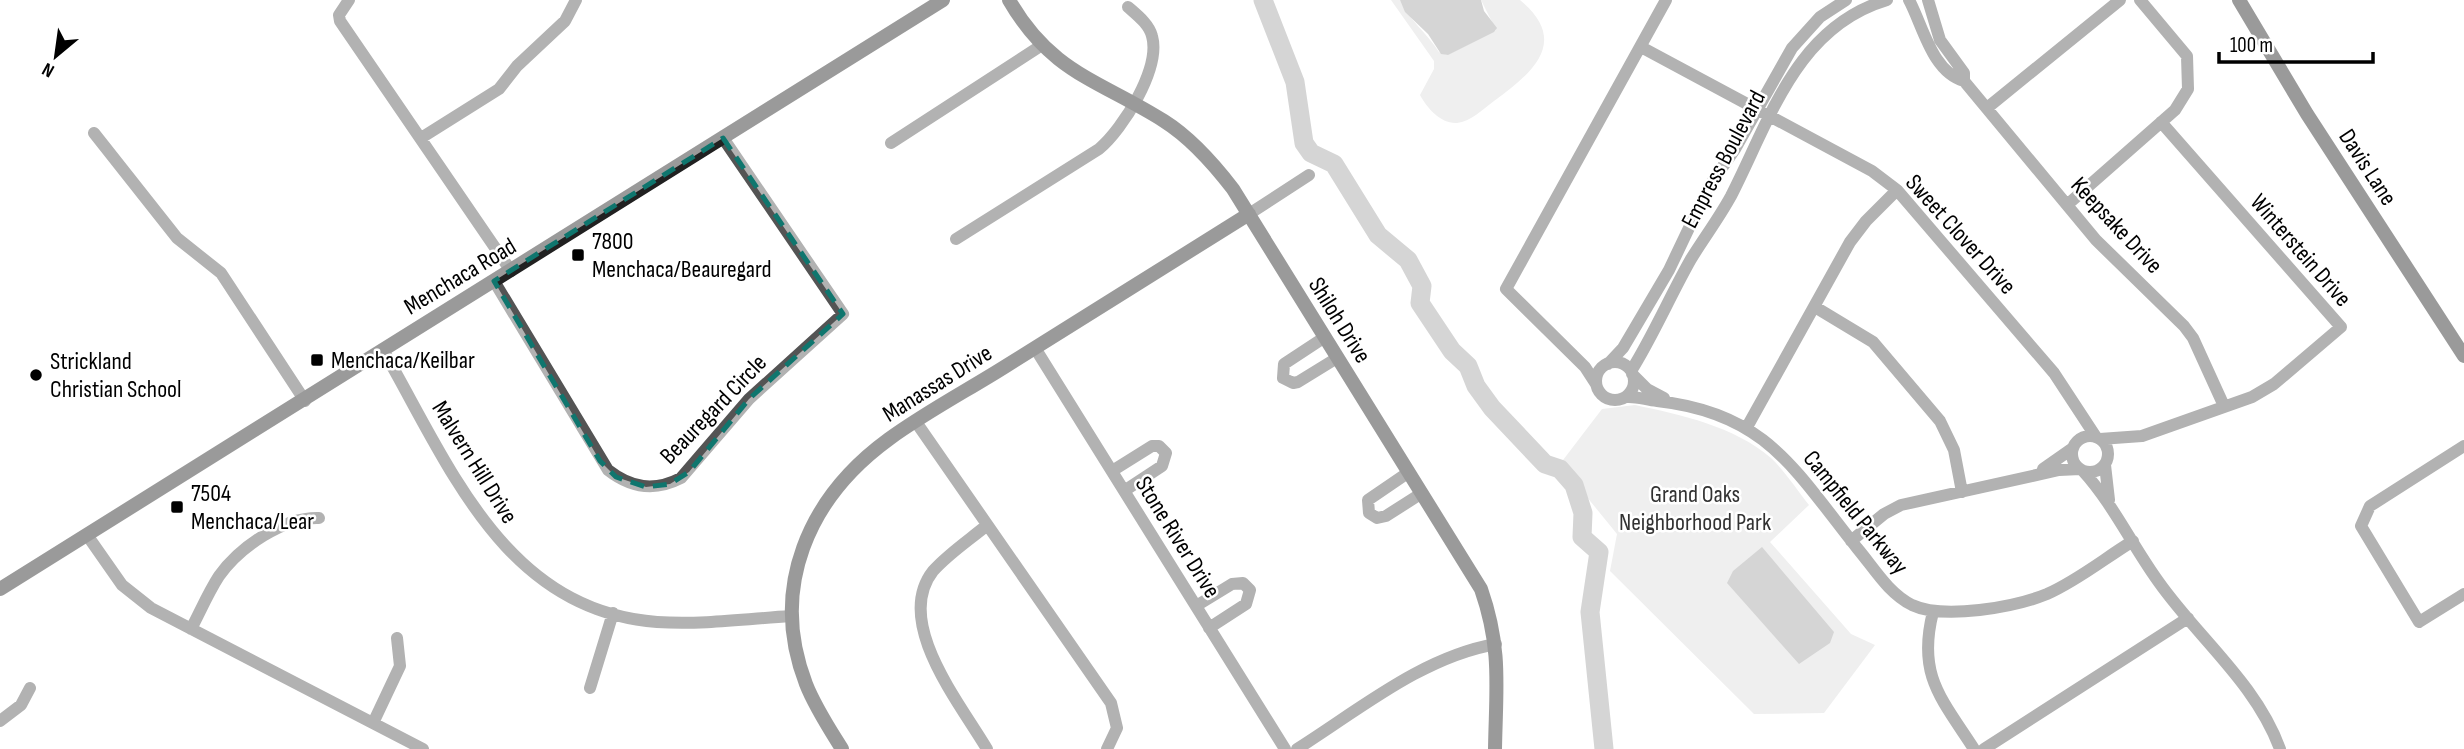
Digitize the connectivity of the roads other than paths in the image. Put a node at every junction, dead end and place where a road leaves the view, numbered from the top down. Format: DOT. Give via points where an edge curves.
graph roads {
  1 [pos="349,0"];
  2 [pos="576,0"];
  3 [pos="943,0"];
  4 [pos="1009,0"];
  5 [pos="1666,0"];
  6 [pos="1846,0"];
  7 [pos="1887,0"];
  8 [pos="1910,0"];
  9 [pos="1917,0"];
  10 [pos="1928,0"];
  11 [pos="2120,0"];
  12 [pos="2140,0"];
  13 [pos="2239,0"];
  14 [pos="1128,7"];
  15 [pos="1042,45"];
  16 [pos="1641,47"];
  17 [pos="1964,81"];
  18 [pos="1133,104"];
  19 [pos="1757,108"];
  20 [pos="1987,108"];
  21 [pos="1770,115"];
  22 [pos="2161,122"];
  23 [pos="93,133"];
  24 [pos="421,138"];
  25 [pos="723,138"];
  26 [pos="891,143"];
  27 [pos="1309,175"];
  28 [pos="1897,190"];
  29 [pos="2067,205"];
  30 [pos="1249,214"];
  31 [pos="956,239"];
  32 [pos="511,271"];
  33 [pos="494,281"];
  34 [pos="1815,306"];
  35 [pos="1325,337"];
  36 [pos="1035,348"];
  37 [pos="1567,349"];
  38 [pos="383,350"];
  39 [pos="2464,356"];
  40 [pos="1337,358"];
  41 [pos="1607,364"];
  42 [pos="1632,373"];
  43 [pos="1596,384"];
  44 [pos="1626,397"];
  45 [pos="1667,400"];
  46 [pos="305,401"];
  47 [pos="2072,402"];
  48 [pos="2224,406"];
  49 [pos="916,422"];
  50 [pos="1747,427"];
  51 [pos="2143,436"];
  52 [pos="2098,438"];
  53 [pos="2074,446"];
  54 [pos="2464,446"];
  55 [pos="2106,463"];
  56 [pos="2081,470"];
  57 [pos="1112,471"];
  58 [pos="1409,472"];
  59 [pos="2037,474"];
  60 [pos="1124,491"];
  61 [pos="1962,492"];
  62 [pos="1422,493"];
  63 [pos="2109,504"];
  64 [pos="319,517"];
  65 [pos="986,526"];
  66 [pos="87,535"];
  67 [pos="1851,541"];
  68 [pos="2133,541"];
  69 [pos="0,589"];
  70 [pos="2464,594"];
  71 [pos="1196,606"];
  72 [pos="1933,612"];
  73 [pos="613,614"];
  74 [pos="790,616"];
  75 [pos="2188,618"];
  76 [pos="1209,628"];
  77 [pos="191,629"];
  78 [pos="397,638"];
  79 [pos="1496,644"];
  80 [pos="30,688"];
  81 [pos="590,688"];
  82 [pos="0,721"];
  83 [pos="374,721"];
  84 [pos="423,749"];
  85 [pos="842,749"];
  86 [pos="987,749"];
  87 [pos="1107,749"];
  88 [pos="1285,749"];
  89 [pos="1297,749"];
  90 [pos="1495,749"];
  91 [pos="1974,749"];
  92 [pos="1984,749"];
  93 [pos="2280,749"];
  1 -- 24 [label="street" via="340,21"];
  2 -- 24 [label="street" via="565,21 499,89"];
  3 -- 25 [label="street, Menchaca Road"];
  4 -- 15 [label="street, Shiloh Drive"];
  5 -- 16 [label="street"];
  6 -- 19 [label="street, Empress Boulevard" via="1805,31"];
  7 -- 21 [label="street, Empress Boulevard" via="1844,19 1818,40"];
  8 -- 9 [label="street"];
  8 -- 17 [label="street, Keepsake Drive" via="1937,59 1953,78"];
  10 -- 17 [label="street, Keepsake Drive" via="1940,40 1964,73"];
  11 -- 20 [label="street"];
  12 -- 22 [label="street" via="2180,46 2189,67 2185,95"];
  13 -- 39 [label="street, Davis Lane"];
  14 -- 18 [label="street" via="1147,26 1154,46"];
  15 -- 18 [label="street, Shiloh Drive" via="1091,83"];
  15 -- 26 [label="street"];
  16 -- 19 [label="street, Sweet Clover Drive"];
  16 -- 37 [label="street" via="1506,289"];
  17 -- 20 [label="street, Keepsake Drive"];
  18 -- 30 [label="street, Shiloh Drive" via="1166,122 1202,153"];
  18 -- 31 [label="street" via="1118,131 1099,149"];
  19 -- 21 [label="street, Sweet Clover Drive"];
  19 -- 41 [label="street, Empress Boulevard" via="1708,188 1678,253 1623,348"];
  20 -- 29 [label="street, Keepsake Drive"];
  21 -- 28 [label="street, Sweet Clover Drive" via="1872,171"];
  21 -- 42 [label="street, Empress Boulevard" via="1725,207 1691,259"];
  22 -- 29 [label="street"];
  22 -- 48 [label="street, Winterstein Drive" via="2341,327 2274,384"];
  23 -- 46 [label="street" via="177,238 221,273"];
  24 -- 32 [label="street"];
  25 -- 32 [label="street, Menchaca Road"];
  25 -- 33 [label="street, Beauregard Circle" via="843,314 749,399 681,478 646,487 607,470"];
  27 -- 30 [label="street, Manassas Drive"];
  28 -- 34 [label="street" via="1857,231"];
  28 -- 47 [label="street, Sweet Clover Drive" via="2054,373"];
  29 -- 48 [label="street, Keepsake Drive" via="2184,326"];
  30 -- 35 [label="street, Shiloh Drive"];
  30 -- 36 [label="street, Manassas Drive"];
  32 -- 33 [label="street, Menchaca Road"];
  33 -- 38 [label="street, Menchaca Road"];
  34 -- 50 [label="street"];
  34 -- 61 [label="street" via="1873,342 1940,421 1954,450"];
  35 -- 40 [label="street, Shiloh Drive"];
  35 -- 40 [label="street" via="1284,364 1283,378 1298,382"];
  36 -- 49 [label="street, Manassas Drive"];
  36 -- 57 [label="street, Stone River Drive"];
  37 -- 41 [label="street"];
  37 -- 43 [label="street"];
  38 -- 46 [label="street, Menchaca Road"];
  38 -- 73 [label="street, Malvern Hill Drive" via="478,514 501,545 548,585"];
  40 -- 58 [label="street, Shiloh Drive"];
  41 -- 42 [label="street" via="1623,364"];
  41 -- 43 [label="street" via="1598,372"];
  42 -- 44 [label="street" via="1633,387"];
  42 -- 45 [label="street, Campfield Parkway"];
  43 -- 44 [label="street" via="1608,398"];
  44 -- 45 [label="street, Campfield Parkway"];
  45 -- 50 [label="street, Campfield Parkway"];
  46 -- 66 [label="street, Menchaca Road"];
  47 -- 52 [label="street, Sweet Clover Drive"];
  47 -- 53 [label="street, Sweet Clover Drive"];
  48 -- 51 [label="street, Winterstein Drive"];
  49 -- 65 [label="street"];
  49 -- 74 [label="street, Manassas Drive" via="877,449 825,506 799,559"];
  50 -- 67 [label="street, Campfield Parkway" via="1777,450"];
  51 -- 52 [label="street, Winterstein Drive"];
  51 -- 55 [label="street, Winterstein Drive"];
  52 -- 53 [label="street" via="2085,437"];
  52 -- 55 [label="street" via="2107,447"];
  53 -- 56 [label="street" via="2073,460"];
  53 -- 59 [label="street"];
  54 -- 70 [label="street" via="2370,506 2361,526 2419,622"];
  55 -- 56 [label="street" via="2095,472"];
  55 -- 63 [label="street"];
  56 -- 59 [label="street"];
  56 -- 63 [label="street"];
  57 -- 60 [label="street, Stone River Drive"];
  57 -- 60 [label="street" via="1152,446 1166,453 1162,466"];
  58 -- 62 [label="street, Shiloh Drive"];
  58 -- 62 [label="street" via="1368,500 1368,513 1381,518"];
  59 -- 61 [label="street"];
  60 -- 71 [label="street, Stone River Drive"];
  61 -- 67 [label="street" via="1892,508"];
  62 -- 79 [label="street, Shiloh Drive" via="1481,589"];
  63 -- 68 [label="street"];
  64 -- 77 [label="street" via="284,524 236,558 214,585"];
  65 -- 86 [label="street" via="934,570 924,587 918,615 925,642"];
  65 -- 87 [label="street" via="1111,703 1117,728"];
  66 -- 69 [label="street, Menchaca Road"];
  66 -- 77 [label="street" via="132,594"];
  67 -- 72 [label="street, Campfield Parkway" via="1894,593"];
  68 -- 72 [label="street, Campfield Parkway" via="2044,595 1959,613"];
  68 -- 75 [label="street"];
  71 -- 76 [label="street, Stone River Drive"];
  71 -- 76 [label="street" via="1232,584 1243,583 1250,590 1246,604"];
  72 -- 91 [label="street" via="1926,646 1931,675"];
  73 -- 74 [label="street, Malvern Hill Drive" via="677,623"];
  73 -- 81 [label="street"];
  74 -- 85 [label="street, Manassas Drive" via="806,686"];
  75 -- 92 [label="street"];
  75 -- 93 [label="street" via="2258,702"];
  76 -- 88 [label="street, Stone River Drive"];
  77 -- 83 [label="street"];
  78 -- 83 [label="street" via="400,666"];
  79 -- 89 [label="street" via="1460,652 1427,667"];
  79 -- 90 [label="street, Shiloh Drive"];
  80 -- 82 [label="street" via="21,705"];
  83 -- 84 [label="street"];
}
